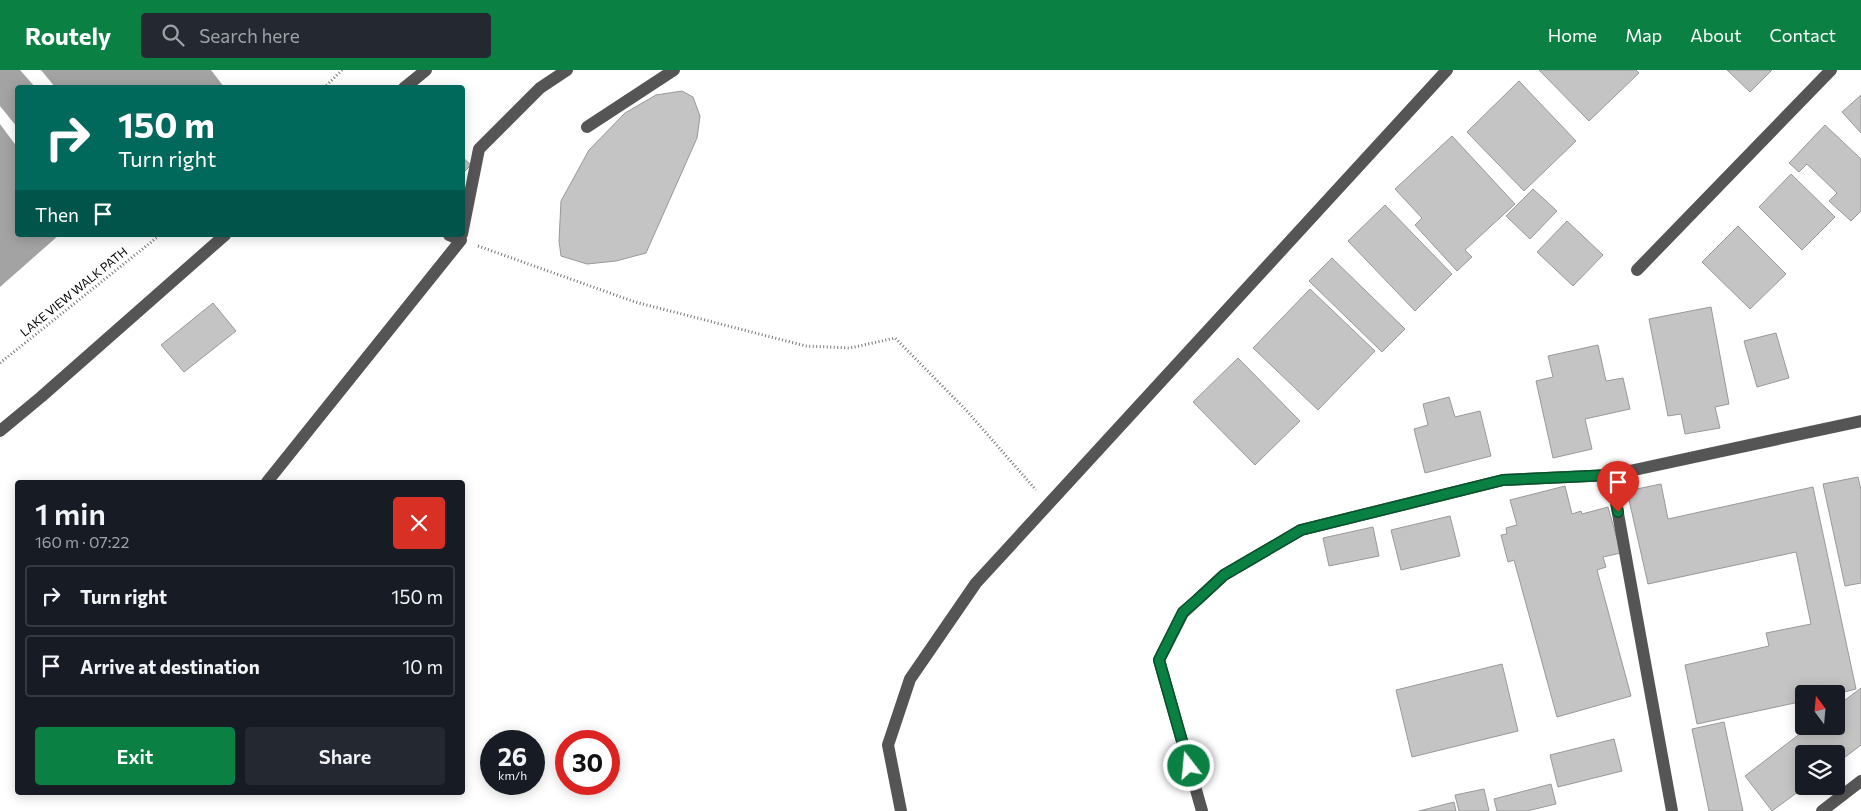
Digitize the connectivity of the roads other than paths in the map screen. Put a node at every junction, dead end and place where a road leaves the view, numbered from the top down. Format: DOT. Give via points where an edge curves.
graph roads {
  1 [pos="426,70"];
  2 [pos="567,70"];
  3 [pos="674,70"];
  4 [pos="1447,70"];
  5 [pos="1831,70"];
  6 [pos="408,85"];
  7 [pos="588,127"];
  8 [pos="465,220"];
  9 [pos="223,237"];
  10 [pos="461,237"];
  11 [pos="1637,270"];
  12 [pos="1861,421"];
  13 [pos="0,430"];
  14 [pos="1611,475"];
  15 [pos="269,480"];
  16 [pos="1861,781"];
  17 [pos="901,811"];
  18 [pos="1202,811"];
  19 [pos="1672,811"];
  20 [pos="1822,811"];
  1 -- 6 [label="street"];
  2 -- 8 [label="street" via="540,88 478,149"];
  3 -- 7 [label="street"];
  4 -- 17 [label="street" via="976,583 910,679 888,745"];
  5 -- 11 [label="street"];
  9 -- 13 [label="street"];
  10 -- 15 [label="street"];
  12 -- 14 [label="street"];
  14 -- 18 [label="street" via="1503,480 1301,530 1224,575 1183,612 1159,660"];
  14 -- 19 [label="street"];
  16 -- 20 [label="street"];
}
